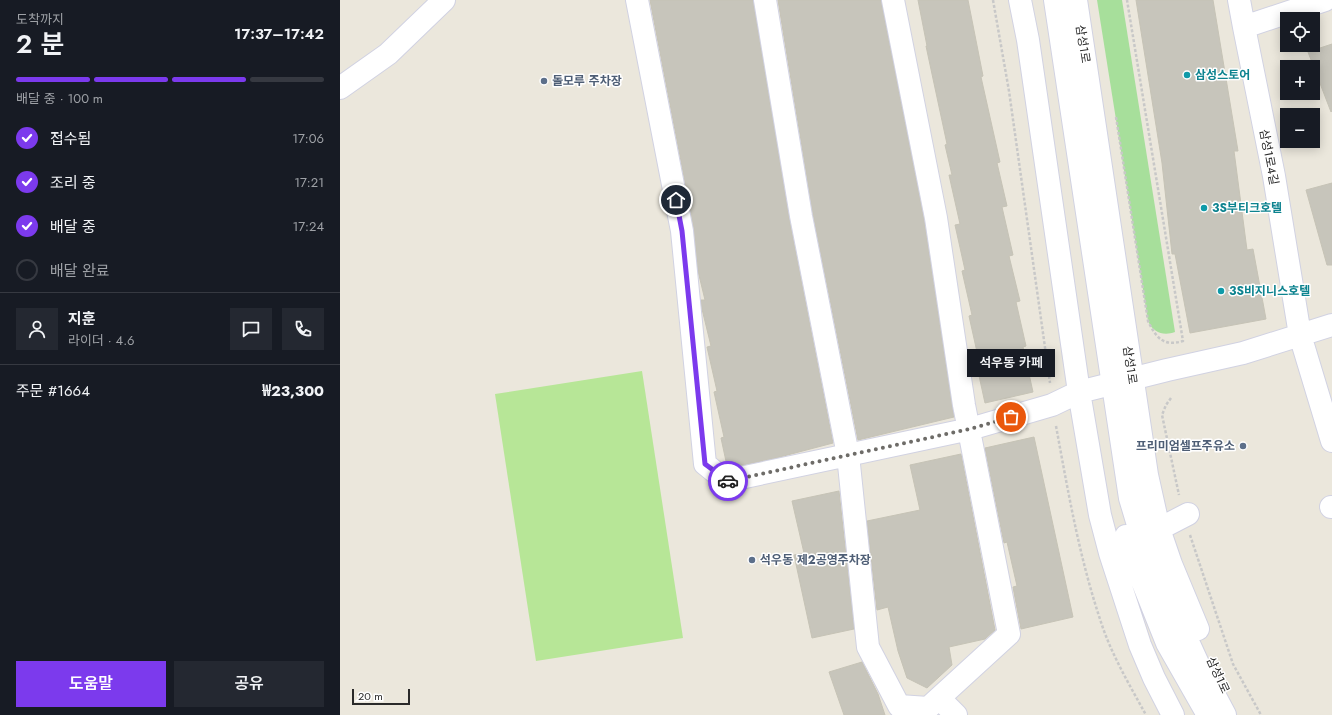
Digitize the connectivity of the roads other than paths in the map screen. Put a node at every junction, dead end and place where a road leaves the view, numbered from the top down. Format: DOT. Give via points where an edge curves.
graph roads {
  1 [pos="444,0"];
  2 [pos="637,0"];
  3 [pos="765,0"];
  4 [pos="894,0"];
  5 [pos="1020,0"];
  6 [pos="1040,0"];
  7 [pos="1055,0"];
  8 [pos="1076,0"];
  9 [pos="1239,0"];
  10 [pos="1325,0"];
  11 [pos="1244,27"];
  12 [pos="340,88"];
  13 [pos="1332,325"];
  14 [pos="1300,335"];
  15 [pos="1115,383"];
  16 [pos="1079,392"];
  17 [pos="970,429"];
  18 [pos="1332,441"];
  19 [pos="848,455"];
  20 [pos="1186,515"];
  21 [pos="1159,529"];
  22 [pos="939,698"];
  23 [pos="956,715"];
  24 [pos="1172,715"];
  25 [pos="1208,715"];
  26 [pos="1225,715"];
  27 [pos="1238,715"];
  1 -- 12 [label="street" via="388,54"];
  2 -- 19 [label="street" via="682,231 705,464 726,481"];
  3 -- 19 [label="street" via="801,216"];
  4 -- 17 [label="street" via="936,218 964,405"];
  5 -- 16 [label="street"];
  6 -- 15 [label="street"];
  7 -- 15 [label="street"];
  8 -- 15 [label="street, 삼성1로"];
  9 -- 11 [label="street, 삼성1로4길"];
  10 -- 11 [label="street"];
  11 -- 14 [label="street, 삼성1로4길" via="1274,176"];
  13 -- 14 [label="street"];
  14 -- 15 [label="street" via="1243,353"];
  14 -- 18 [label="street, 삼성1로4길"];
  15 -- 16 [label="street"];
  15 -- 21 [label="street, 삼성1로" via="1147,475"];
  15 -- 25 [label="street" via="1117,497 1129,548 1167,643"];
  15 -- 26 [label="street" via="1130,498 1144,545 1200,668"];
  16 -- 17 [label="street" via="1052,405"];
  16 -- 24 [label="street" via="1100,514 1110,553 1140,645"];
  17 -- 19 [label="street"];
  17 -- 22 [label="street" via="1009,634"];
  19 -- 22 [label="street" via="868,647 899,706 928,708"];
  20 -- 21 [label="street"];
  21 -- 27 [label="street, 삼성1로" via="1213,666"];
  22 -- 23 [label="street"];
}
